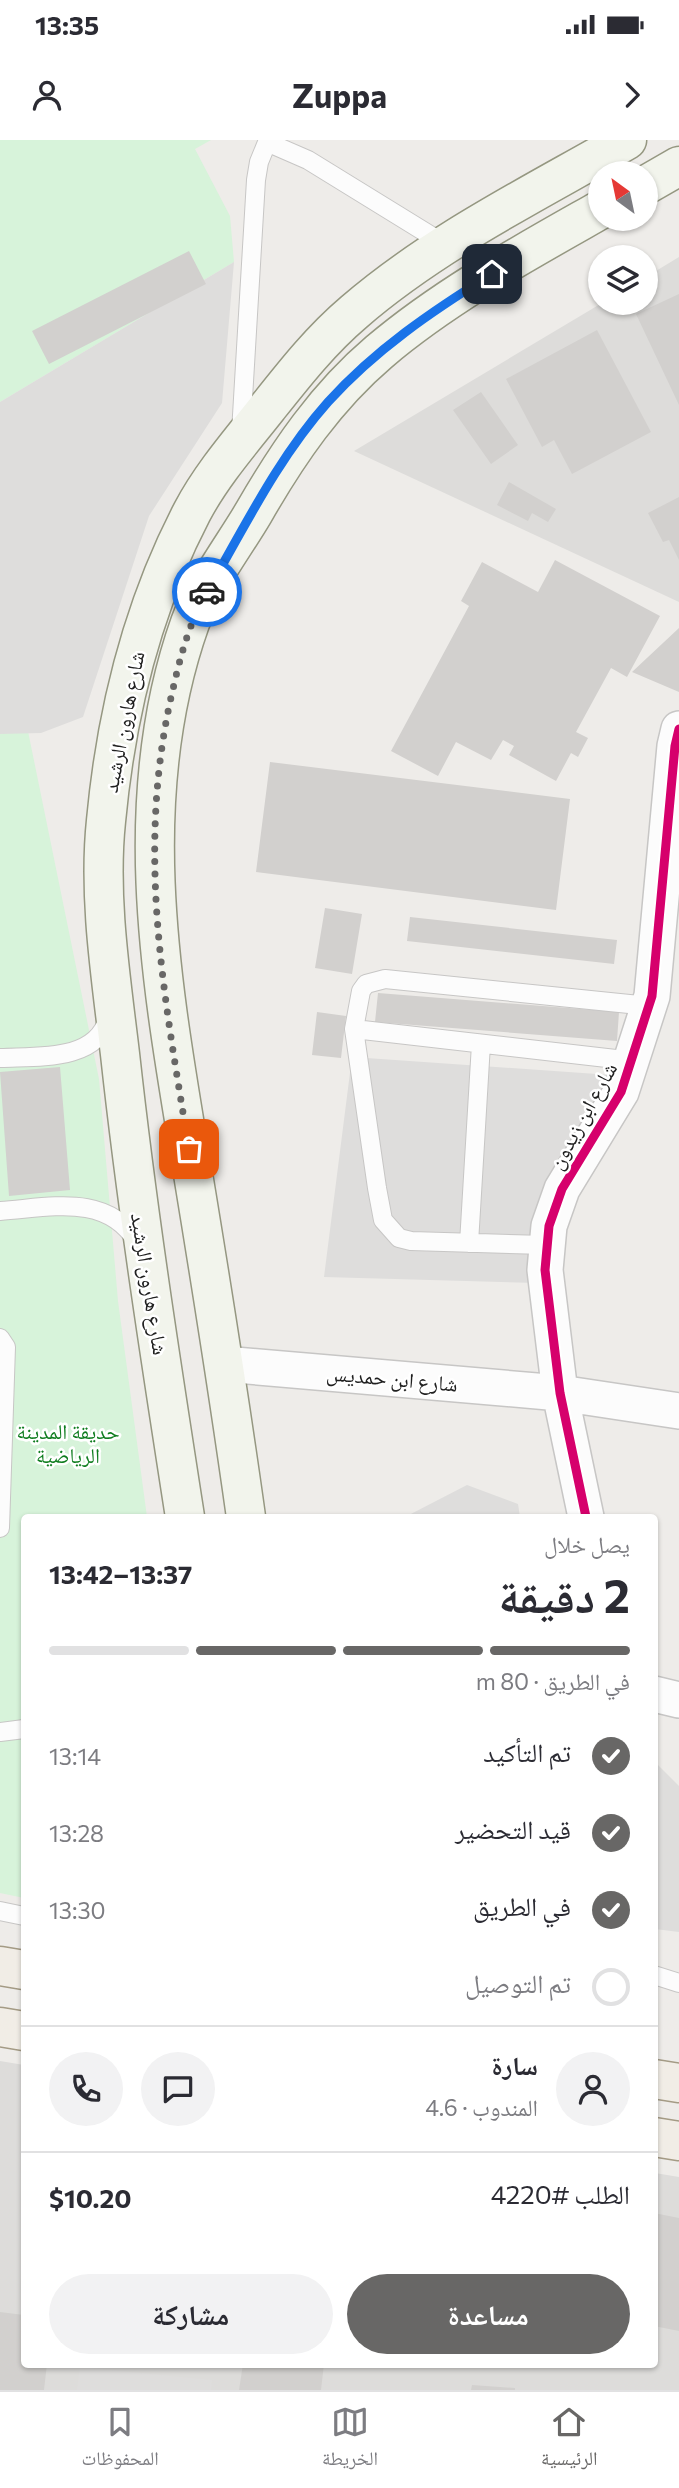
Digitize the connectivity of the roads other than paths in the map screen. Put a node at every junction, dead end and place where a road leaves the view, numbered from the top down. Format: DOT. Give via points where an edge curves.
graph roads {
  1 [pos="627,140"];
  2 [pos="268,142"];
  3 [pos="679,166"];
  4 [pos="658,178"];
  5 [pos="588,217"];
  6 [pos="446,245"];
  7 [pos="395,280"];
  8 [pos="429,312"];
  9 [pos="240,442"];
  10 [pos="679,729"];
  11 [pos="113,998"];
  12 [pos="649,1006"];
  13 [pos="354,1029"];
  14 [pos="481,1044"];
  15 [pos="0,1058"];
  16 [pos="633,1061"];
  17 [pos="0,1212"];
  18 [pos="469,1243"];
  19 [pos="545,1245"];
  20 [pos="145,1254"];
  21 [pos="0,1338"];
  22 [pos="224,1364"];
  23 [pos="560,1393"];
  24 [pos="679,1411"];
  25 [pos="185,1514"];
  26 [pos="246,1514"];
  27 [pos="585,1514"];
  28 [pos="0,1528"];
  29 [pos="658,1695"];
  30 [pos="679,1700"];
  31 [pos="21,1729"];
  32 [pos="0,1732"];
  33 [pos="0,1911"];
  34 [pos="21,1915"];
  35 [pos="0,1966"];
  36 [pos="21,1970"];
  37 [pos="658,1976"];
  38 [pos="679,1983"];
  39 [pos="0,2027"];
  40 [pos="21,2030"];
  41 [pos="658,2080"];
  42 [pos="679,2083"];
  43 [pos="658,2138"];
  44 [pos="679,2141"];
  1 -- 6 [label="main road, شارع هارون الرشيد"];
  2 -- 6 [label="lane" via="308,160"];
  2 -- 9 [label="lane" via="256,180"];
  3 -- 4 [label="main road"];
  5 -- 8 [label="main road, شارع هارون الرشيد"];
  6 -- 7 [label="main road, شارع هارون الرشيد"];
  7 -- 8 [label="main road"];
  7 -- 9 [label="main road, شارع هارون الرشيد" via="315,348"];
  8 -- 22 [label="main road, شارع هارون الرشيد" via="327,403 283,461 192,618 166,723 156,790 155,904 172,1041"];
  9 -- 11 [label="main road, شارع هارون الرشيد" via="193,510 134,660 105,825"];
  10 -- 12 [label="street, شارع ابن زيدون"];
  11 -- 15 [label="lane" via="105,1030 87,1047 61,1054"];
  11 -- 20 [label="main road, شارع هارون الرشيد"];
  12 -- 13 [label="lane" via="385,979 366,984 361,991"];
  12 -- 16 [label="street, شارع ابن زيدون"];
  13 -- 14 [label="lane"];
  13 -- 18 [label="lane" via="383,1220 399,1238"];
  14 -- 16 [label="lane"];
  14 -- 18 [label="lane"];
  16 -- 19 [label="street, شارع ابن زيدون" via="610,1113 562,1189"];
  17 -- 20 [label="lane" via="87,1206 120,1223"];
  18 -- 19 [label="lane"];
  19 -- 23 [label="street, شارع ابن زيدون"];
  20 -- 25 [label="main road, شارع هارون الرشيد"];
  21 -- 28 [label="lane" via="6,1347"];
  22 -- 23 [label="street, شارع ابن حمديس"];
  22 -- 26 [label="main road, شارع هارون الرشيد"];
  23 -- 24 [label="street, شارع ابن حمديس"];
  23 -- 27 [label="street, شارع ابن زيدون"];
  29 -- 30 [label="street"];
  31 -- 32 [label="lane"];
  33 -- 34 [label="lane"];
  35 -- 36 [label="main road"];
  37 -- 38 [label="lane"];
  39 -- 40 [label="main road"];
  41 -- 42 [label="main road"];
  43 -- 44 [label="main road"];
}
